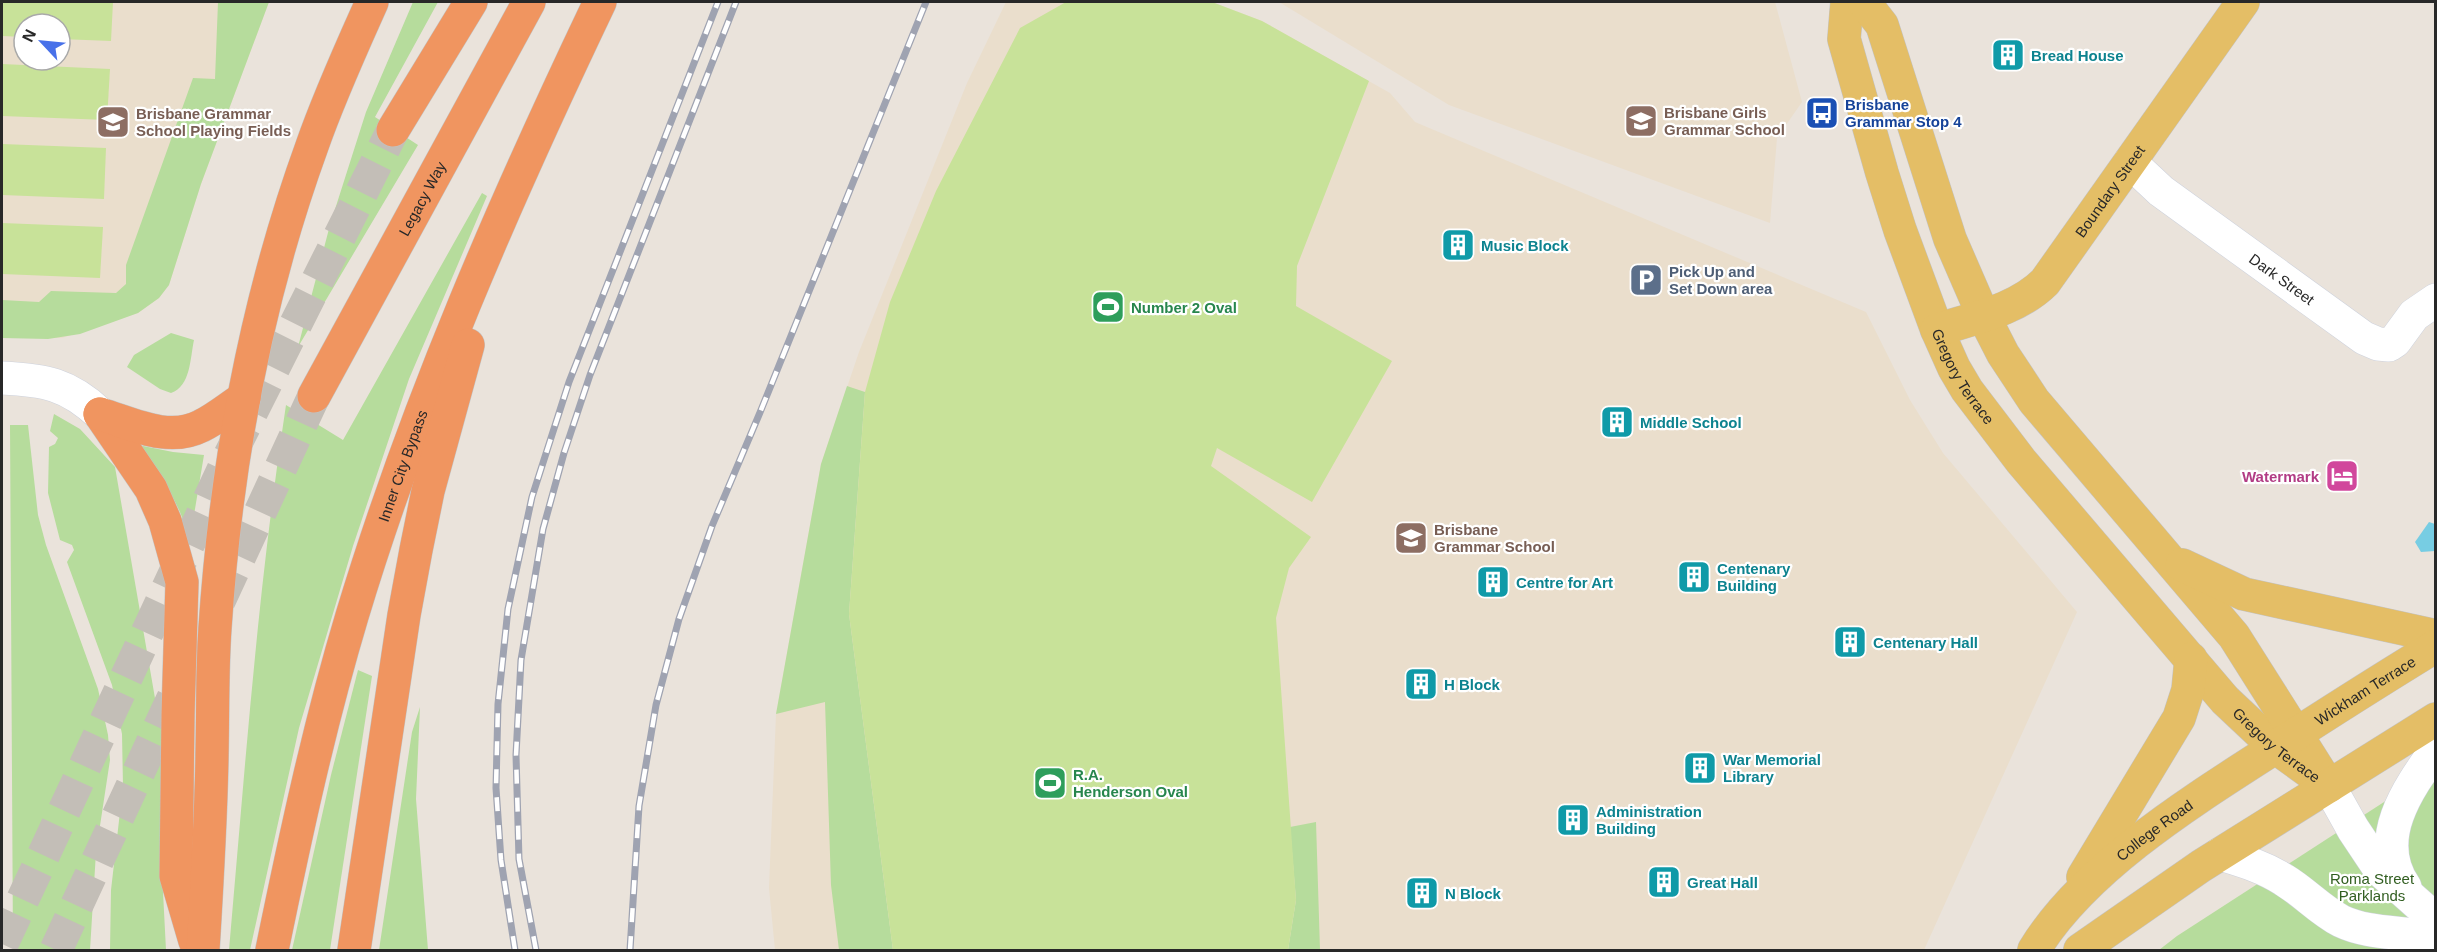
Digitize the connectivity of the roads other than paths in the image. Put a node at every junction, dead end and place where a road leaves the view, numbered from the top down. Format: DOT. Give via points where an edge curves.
graph roads {
  1 [pos="372,2"];
  2 [pos="471,2"];
  3 [pos="529,2"];
  4 [pos="600,2"];
  5 [pos="1847,2"];
  6 [pos="1864,2"];
  7 [pos="2244,2"];
  8 [pos="393,130"];
  9 [pos="2130,162"];
  10 [pos="500,218"];
  11 [pos="2435,292"];
  12 [pos="1983,315"];
  13 [pos="1937,330"];
  14 [pos="2,378"];
  15 [pos="314,396"];
  16 [pos="244,398"];
  17 [pos="100,414"];
  18 [pos="2167,557"];
  19 [pos="2436,636"];
  20 [pos="2436,646"];
  21 [pos="2191,659"];
  22 [pos="2436,719"];
  23 [pos="2286,740"];
  24 [pos="2436,750"];
  25 [pos="2329,786"];
  26 [pos="2220,854"];
  27 [pos="2425,911"];
  28 [pos="2059,915"];
  29 [pos="2436,939"];
  30 [pos="198,951"];
  31 [pos="203,951"];
  32 [pos="272,951"];
  33 [pos="354,951"];
  34 [pos="2034,951"];
  35 [pos="2080,951"];
  1 -- 16 [label="highway" via="312,145 288,219 265,300"];
  2 -- 8 [label="highway"];
  3 -- 15 [label="highway, Legacy Way"];
  4 -- 10 [label="highway, Inner City Bypass"];
  5 -- 13 [label="main road, Gregory Terrace" via="1844,39 1900,230"];
  6 -- 12 [label="main road, Gregory Terrace" via="1881,25 1950,239"];
  7 -- 9 [label="main road, Boundary Street"];
  9 -- 11 [label="street, Dark Street" via="2161,191 2378,344 2395,341"];
  9 -- 12 [label="main road, Boundary Street" via="2045,282 2031,295"];
  10 -- 32 [label="highway, Inner City Bypass" via="410,443 355,607 308,781"];
  10 -- 33 [label="highway" via="416,550"];
  12 -- 13 [label="main road, Boundary Street"];
  12 -- 18 [label="main road, Gregory Terrace" via="2034,401"];
  13 -- 21 [label="main road, Gregory Terrace" via="1954,368 2014,452"];
  14 -- 17 [label="street" via="51,383 81,396"];
  16 -- 17 [label="highway" via="199,428 171,432 152,432"];
  16 -- 31 [label="highway" via="222,544 215,630"];
  17 -- 30 [label="highway" via="151,489 165,521 182,582 176,876"];
  18 -- 19 [label="main road" via="2244,594"];
  18 -- 23 [label="main road, Gregory Terrace" via="2234,636"];
  20 -- 23 [label="main road, Wickham Terrace"];
  21 -- 23 [label="main road, Gregory Terrace" via="2235,710"];
  21 -- 28 [label="main road" via="2188,690 2179,718"];
  22 -- 25 [label="main road"];
  23 -- 25 [label="main road, Gregory Terrace"];
  23 -- 28 [label="main road, College Road" via="2141,839"];
  24 -- 27 [label="street" via="2405,795 2393,823 2391,846 2400,880"];
  25 -- 26 [label="main road"];
  25 -- 27 [label="street" via="2381,871"];
  26 -- 29 [label="street" via="2265,869 2342,921"];
  26 -- 35 [label="main road"];
  28 -- 34 [label="main road, College Road"];
}
